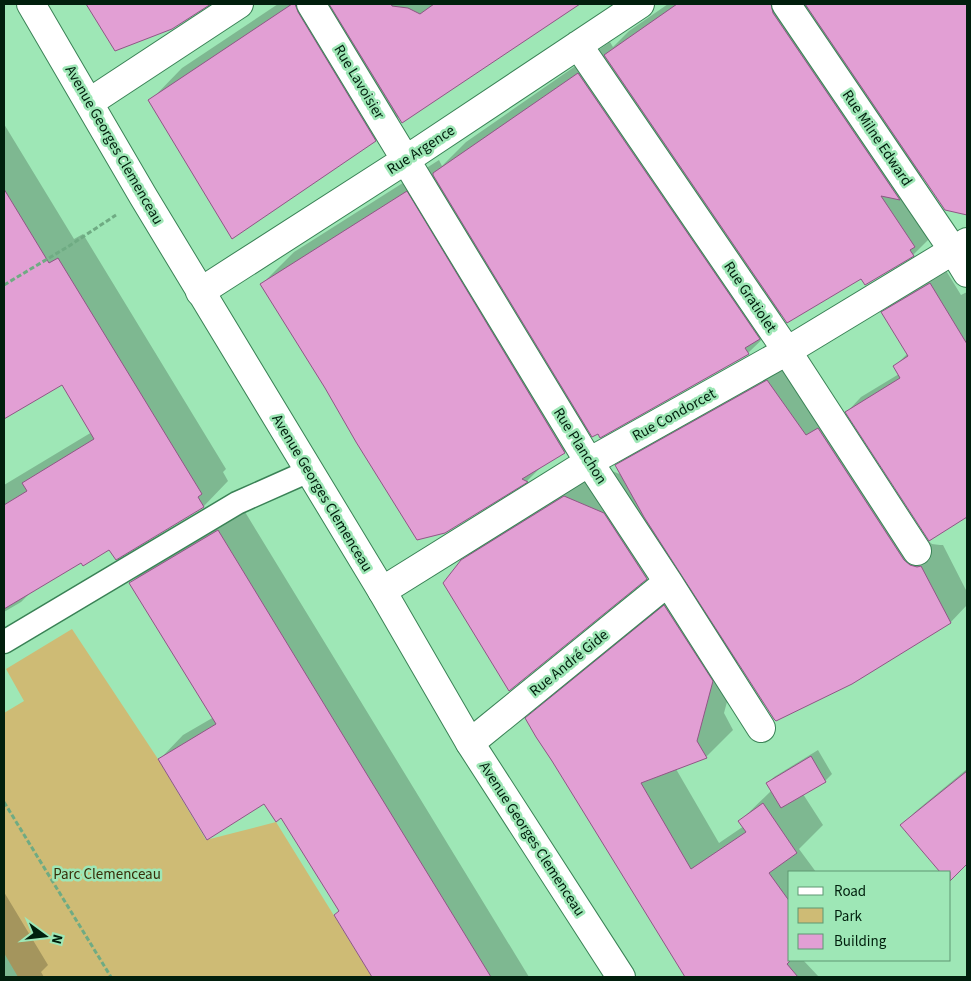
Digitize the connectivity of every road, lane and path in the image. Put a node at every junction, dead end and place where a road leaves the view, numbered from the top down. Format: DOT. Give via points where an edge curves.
graph roads {
  1 [pos="31,4"];
  2 [pos="239,4"];
  3 [pos="312,4"];
  4 [pos="640,4"];
  5 [pos="786,4"];
  6 [pos="578,46"];
  7 [pos="90,102"];
  8 [pos="407,160"];
  9 [pos="143,196"];
  10 [pos="963,255"];
  11 [pos="4,285"];
  12 [pos="200,292"];
  13 [pos="787,351"];
  14 [pos="589,462"];
  15 [pos="309,471"];
  16 [pos="917,550"];
  17 [pos="668,582"];
  18 [pos="382,591"];
  19 [pos="4,642"];
  20 [pos="761,728"];
  21 [pos="470,744"];
  22 [pos="4,802"];
  23 [pos="110,977"];
  24 [pos="621,977"];
  1 -- 7 [label="street, Avenue Georges Clemenceau"];
  2 -- 7 [label="street"];
  3 -- 8 [label="street, Rue Lavoisier"];
  4 -- 6 [label="street, Rue Argence"];
  5 -- 10 [label="street, Rue Milne Edward"];
  6 -- 8 [label="street, Rue Argence"];
  6 -- 13 [label="street, Rue Gratiolet"];
  7 -- 9 [label="street, Avenue Georges Clemenceau"];
  8 -- 12 [label="street, Rue Argence"];
  8 -- 14 [label="street, Rue Planchon"];
  9 -- 11 [label="path"];
  9 -- 12 [label="street, Avenue Georges Clemenceau"];
  10 -- 13 [label="street, Rue Condorcet"];
  12 -- 15 [label="street, Avenue Georges Clemenceau"];
  13 -- 14 [label="street, Rue Condorcet"];
  13 -- 16 [label="street, Rue Gratiolet"];
  14 -- 17 [label="street, Rue Planchon"];
  14 -- 18 [label="street, Rue Condorcet"];
  15 -- 18 [label="street, Avenue Georges Clemenceau"];
  15 -- 19 [label="lane" via="237,503"];
  17 -- 20 [label="street, Rue Planchon"];
  17 -- 21 [label="street, Rue André Gide"];
  18 -- 21 [label="street, Avenue Georges Clemenceau"];
  21 -- 24 [label="street, Avenue Georges Clemenceau"];
  22 -- 23 [label="path"];
}
